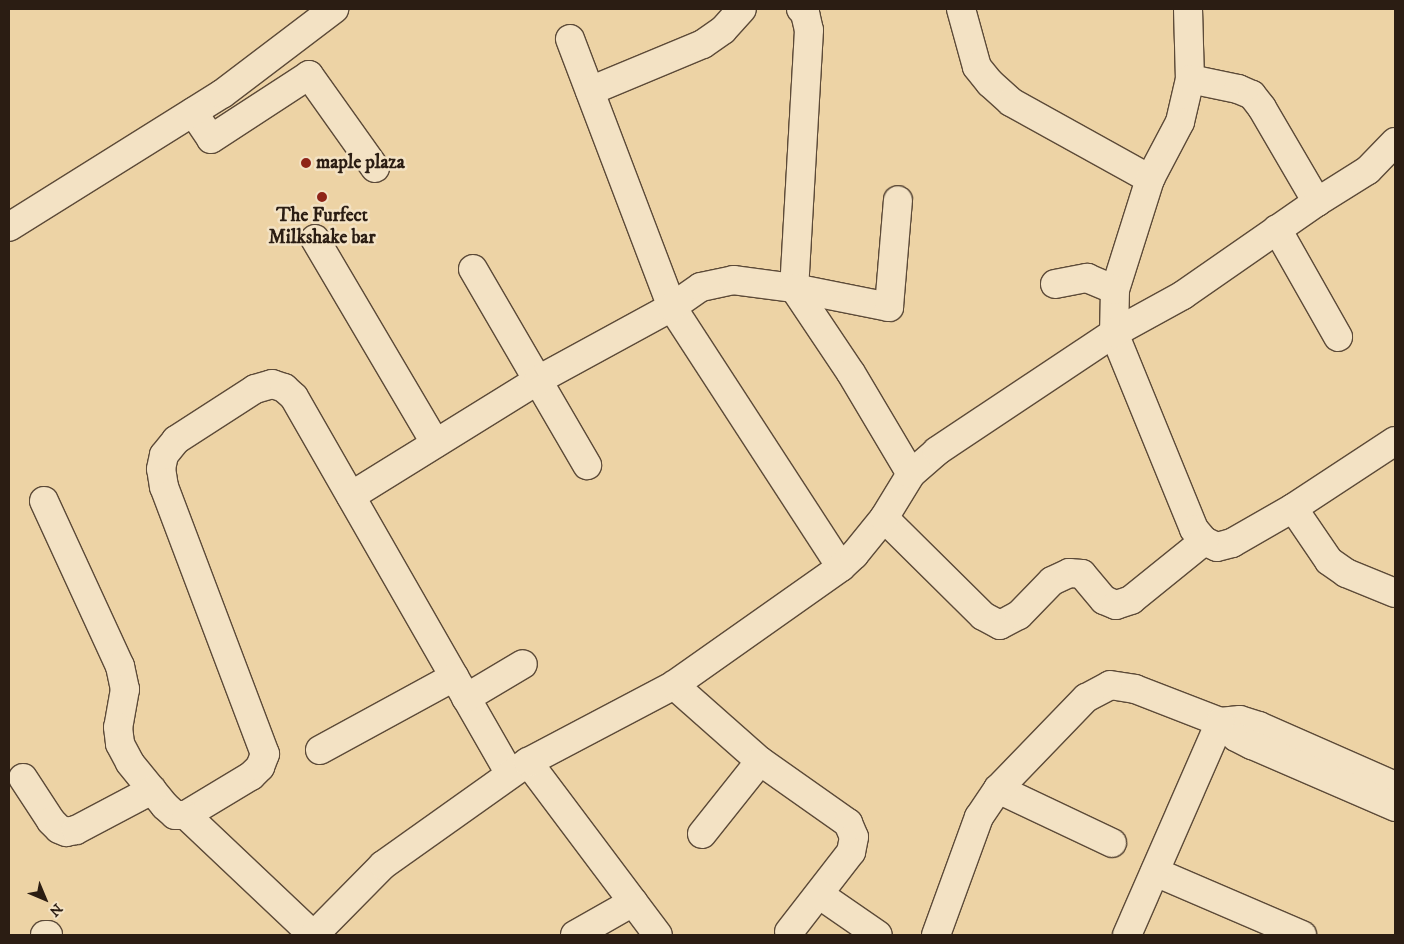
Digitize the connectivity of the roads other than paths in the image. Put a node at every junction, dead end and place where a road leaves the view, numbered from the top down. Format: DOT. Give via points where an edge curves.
graph roads {
  1 [pos="742,9"];
  2 [pos="961,9"];
  3 [pos="1188,9"];
  4 [pos="807,10"];
  5 [pos="325,12"];
  6 [pos="570,39"];
  7 [pos="1190,79"];
  8 [pos="590,92"];
  9 [pos="193,112"];
  10 [pos="1395,142"];
  11 [pos="375,168"];
  12 [pos="1150,178"];
  13 [pos="898,200"];
  14 [pos="1317,202"];
  15 [pos="9,227"];
  16 [pos="1277,229"];
  17 [pos="315,239"];
  18 [pos="473,269"];
  19 [pos="1055,284"];
  20 [pos="794,288"];
  21 [pos="1115,290"];
  22 [pos="672,307"];
  23 [pos="1114,332"];
  24 [pos="1338,337"];
  25 [pos="538,380"];
  26 [pos="1395,441"];
  27 [pos="435,444"];
  28 [pos="587,465"];
  29 [pos="911,474"];
  30 [pos="351,496"];
  31 [pos="44,501"];
  32 [pos="1293,508"];
  33 [pos="884,518"];
  34 [pos="1204,542"];
  35 [pos="841,567"];
  36 [pos="1395,593"];
  37 [pos="523,664"];
  38 [pos="674,685"];
  39 [pos="460,687"];
  40 [pos="1220,722"];
  41 [pos="320,750"];
  42 [pos="760,760"];
  43 [pos="519,768"];
  44 [pos="23,778"];
  45 [pos="1395,786"];
  46 [pos="998,789"];
  47 [pos="152,790"];
  48 [pos="1395,807"];
  49 [pos="186,815"];
  50 [pos="702,834"];
  51 [pos="1112,843"];
  52 [pos="1155,872"];
  53 [pos="820,895"];
  54 [pos="633,902"];
  55 [pos="789,932"];
  56 [pos="1295,934"];
  57 [pos="314,935"];
  58 [pos="575,935"];
  59 [pos="658,935"];
  60 [pos="878,935"];
  61 [pos="936,935"];
  62 [pos="1127,935"];
  1 -- 8 [label="street" via="723,30 702,44"];
  2 -- 12 [label="street" via="978,67 1011,102"];
  3 -- 7 [label="street"];
  4 -- 20 [label="street" via="810,30"];
  5 -- 9 [label="street" via="222,94"];
  6 -- 8 [label="street"];
  7 -- 12 [label="street" via="1180,122"];
  7 -- 14 [label="street" via="1252,95"];
  8 -- 22 [label="street"];
  9 -- 11 [label="street" via="211,139 308,75"];
  9 -- 15 [label="street"];
  10 -- 14 [label="street" via="1368,170"];
  12 -- 21 [label="street"];
  13 -- 20 [label="street" via="889,307"];
  14 -- 16 [label="street"];
  16 -- 23 [label="street" via="1183,295"];
  16 -- 24 [label="street"];
  17 -- 27 [label="street"];
  18 -- 25 [label="street"];
  19 -- 21 [label="street" via="1087,278"];
  20 -- 22 [label="street" via="718,281 701,287"];
  20 -- 29 [label="street" via="851,373"];
  21 -- 23 [label="street"];
  22 -- 25 [label="street"];
  22 -- 35 [label="street"];
  23 -- 29 [label="street" via="936,451"];
  23 -- 34 [label="street" via="1194,529"];
  25 -- 27 [label="street"];
  25 -- 28 [label="street"];
  26 -- 32 [label="street"];
  27 -- 30 [label="street"];
  29 -- 33 [label="street"];
  30 -- 39 [label="street"];
  30 -- 49 [label="street" via="294,398 284,388 272,384 255,389 176,440 164,455 161,469 164,487 265,754 260,767 251,776"];
  31 -- 47 [label="street" via="120,666 125,688 118,727 120,744 130,763"];
  32 -- 34 [label="street" via="1232,543 1217,548"];
  32 -- 36 [label="street" via="1329,561 1346,573"];
  33 -- 34 [label="street" via="983,616 1000,625 1019,615 1052,581 1069,572 1082,574 1104,600 1116,605 1131,600"];
  33 -- 35 [label="street"];
  35 -- 38 [label="street"];
  37 -- 39 [label="street"];
  38 -- 42 [label="street"];
  38 -- 43 [label="street"];
  39 -- 41 [label="street"];
  39 -- 43 [label="street"];
  40 -- 45 [label="street" via="1240,720 1259,726"];
  40 -- 46 [label="street" via="1135,688 1110,685 1086,698"];
  40 -- 48 [label="street" via="1236,737 1252,745"];
  40 -- 52 [label="street"];
  42 -- 50 [label="street"];
  42 -- 53 [label="street" via="848,823 854,837 851,852"];
  43 -- 54 [label="street"];
  43 -- 57 [label="street" via="383,865"];
  44 -- 47 [label="street" via="51,821 66,832 76,830"];
  46 -- 51 [label="street"];
  46 -- 61 [label="street" via="979,817"];
  47 -- 49 [label="street" via="174,815"];
  49 -- 57 [label="street"];
  52 -- 56 [label="street"];
  52 -- 62 [label="street"];
  53 -- 55 [label="street"];
  53 -- 60 [label="street"];
  54 -- 58 [label="street"];
  54 -- 59 [label="street"];
}
